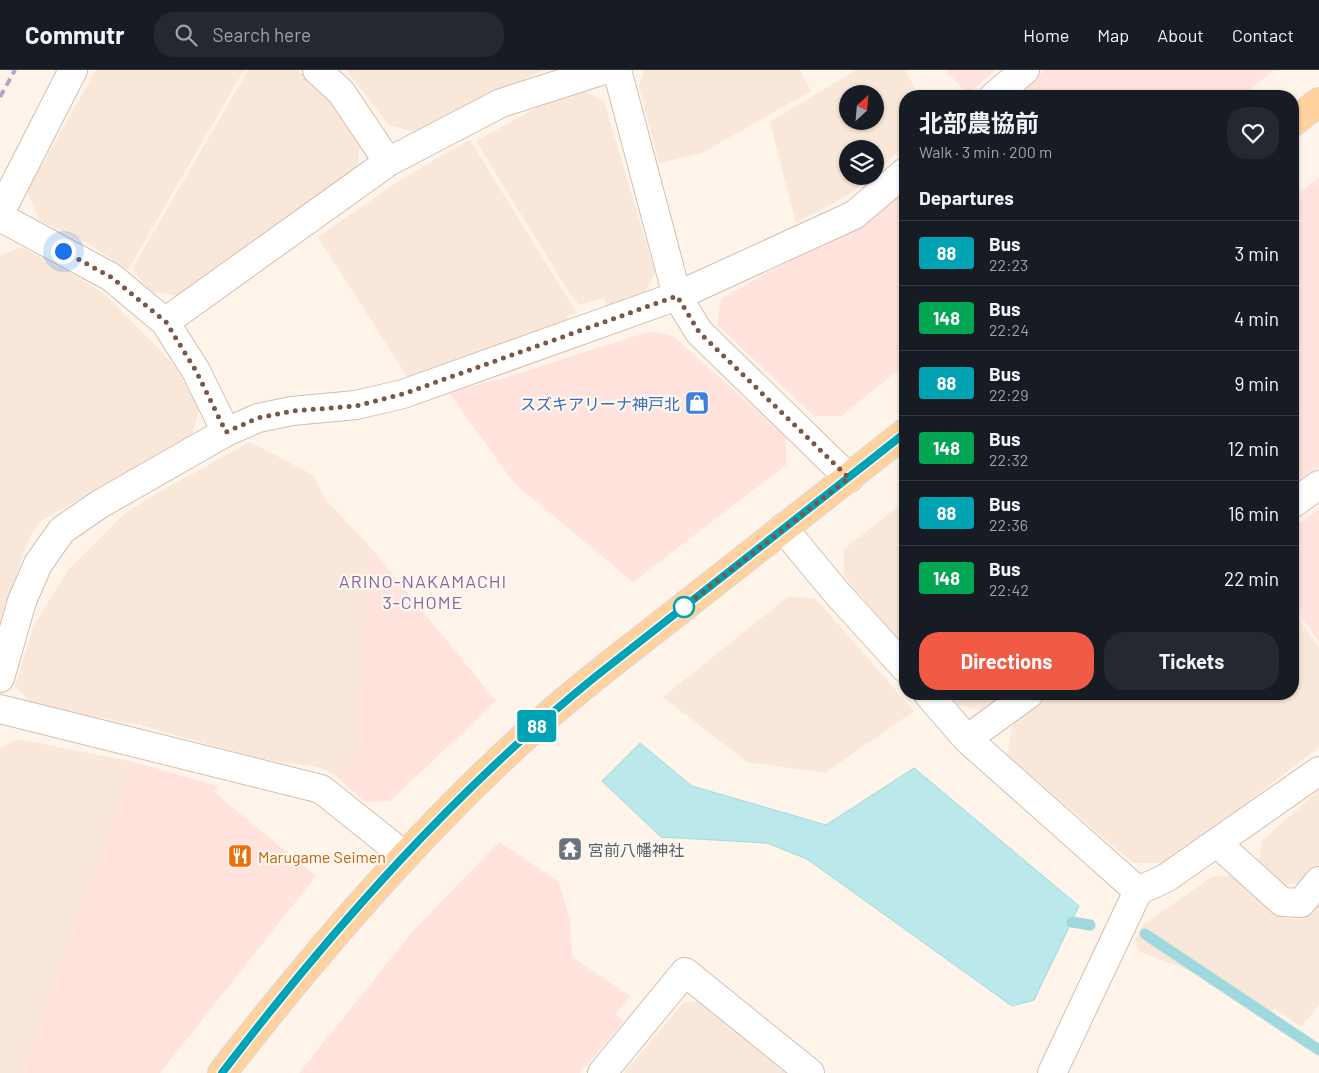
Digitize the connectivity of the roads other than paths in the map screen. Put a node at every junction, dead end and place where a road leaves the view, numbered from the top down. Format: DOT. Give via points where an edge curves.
graph roads {
  1 [pos="73,70"];
  2 [pos="317,70"];
  3 [pos="604,70"];
  4 [pos="617,70"];
  5 [pos="1025,70"];
  6 [pos="1001,90"];
  7 [pos="1319,102"];
  8 [pos="1299,118"];
  9 [pos="388,162"];
  10 [pos="899,177"];
  11 [pos="0,215"];
  12 [pos="677,296"];
  13 [pos="166,322"];
  14 [pos="226,432"];
  15 [pos="899,438"];
  16 [pos="849,478"];
  17 [pos="1319,485"];
  18 [pos="1299,499"];
  19 [pos="783,528"];
  20 [pos="899,661"];
  21 [pos="0,678"];
  22 [pos="933,700"];
  23 [pos="1022,700"];
  24 [pos="0,709"];
  25 [pos="967,739"];
  26 [pos="1319,771"];
  27 [pos="1218,844"];
  28 [pos="405,856"];
  29 [pos="1319,881"];
  30 [pos="1138,891"];
  31 [pos="222,1073"];
  32 [pos="602,1073"];
  33 [pos="810,1073"];
  34 [pos="1052,1073"];
  1 -- 11 [label="street"];
  2 -- 9 [label="street" via="341,92"];
  3 -- 9 [label="street" via="502,103"];
  4 -- 12 [label="street"];
  5 -- 6 [label="street"];
  7 -- 8 [label="main road"];
  9 -- 13 [label="street"];
  10 -- 12 [label="street" via="854,215"];
  11 -- 13 [label="street" via="111,277"];
  12 -- 14 [label="street" via="403,394 356,406 292,411 258,418"];
  12 -- 16 [label="street" via="699,332"];
  13 -- 14 [label="street" via="196,371"];
  14 -- 21 [label="street" via="100,504 62,530 38,564 22,602"];
  15 -- 16 [label="main road"];
  16 -- 19 [label="main road"];
  17 -- 18 [label="street"];
  19 -- 20 [label="street"];
  19 -- 28 [label="main road" via="542,721"];
  22 -- 25 [label="street"];
  23 -- 25 [label="street"];
  24 -- 28 [label="street" via="321,789"];
  25 -- 30 [label="street"];
  26 -- 27 [label="street"];
  27 -- 29 [label="street" via="1282,902 1301,903"];
  27 -- 30 [label="street" via="1166,878"];
  28 -- 31 [label="main road" via="309,963"];
  30 -- 34 [label="street"];
  32 -- 33 [label="street" via="685,972"];
}
